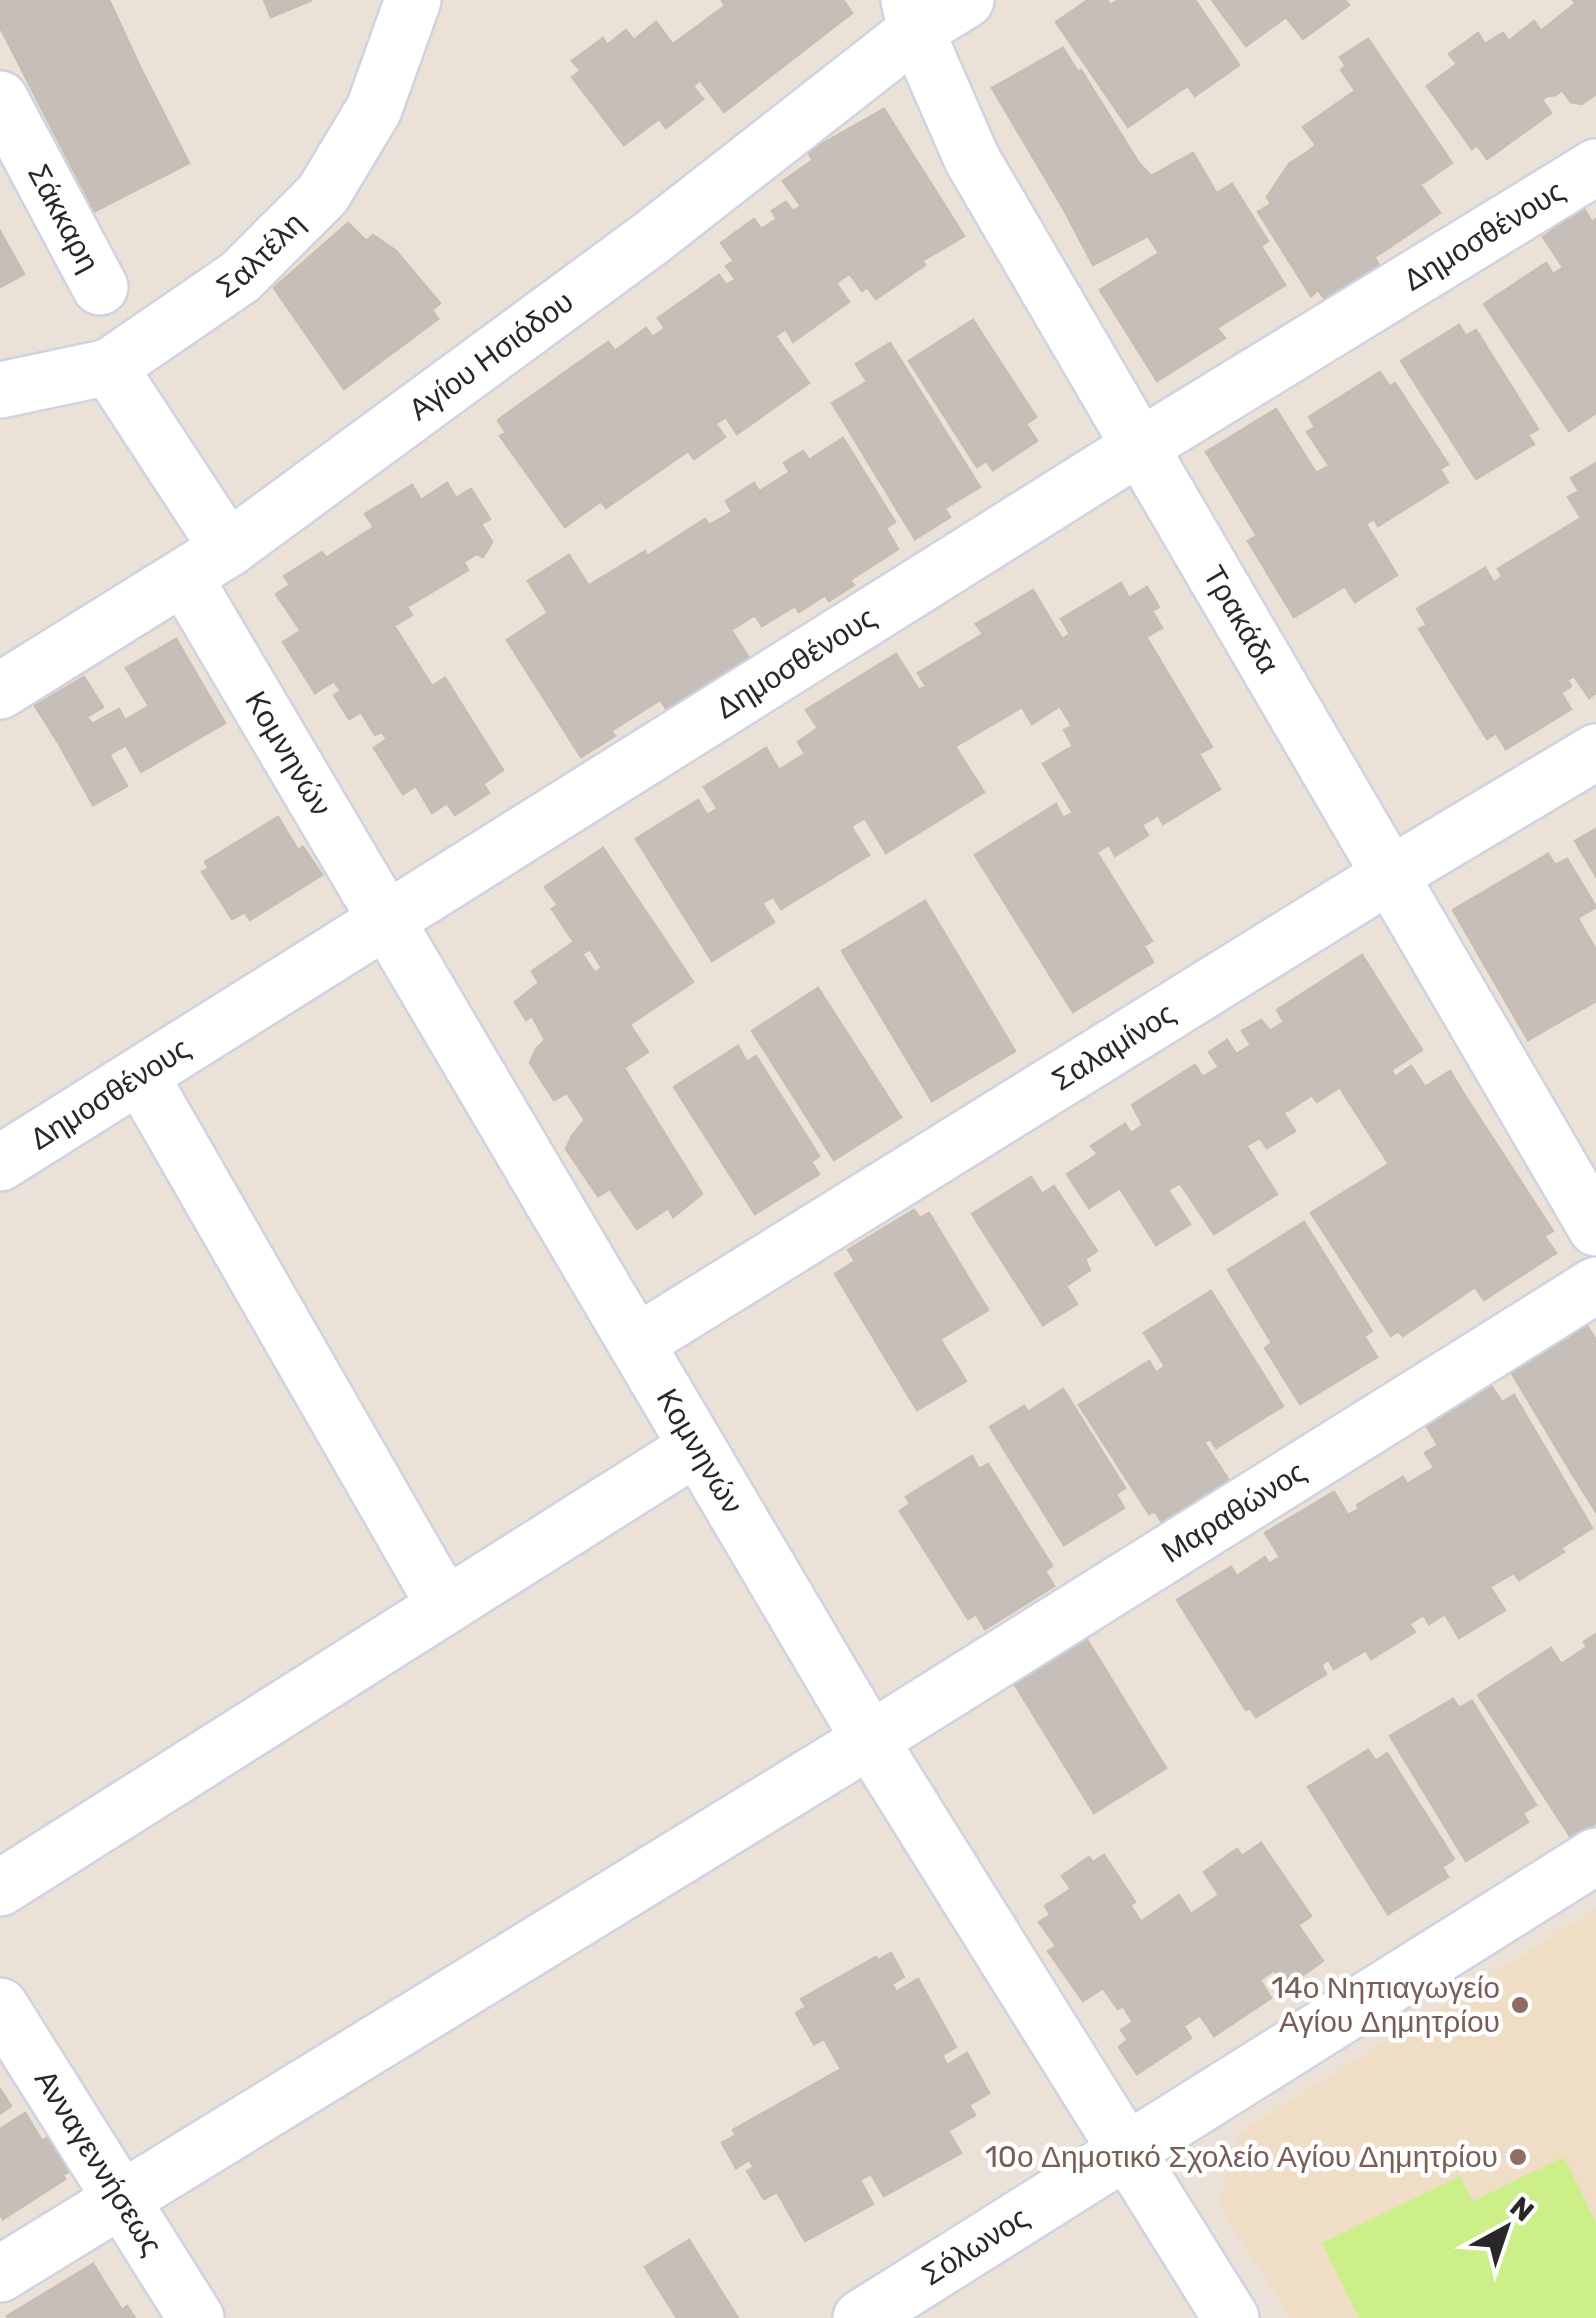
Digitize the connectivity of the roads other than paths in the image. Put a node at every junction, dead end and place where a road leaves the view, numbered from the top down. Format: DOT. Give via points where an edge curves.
graph roads {
  1 [pos="412,0"];
  2 [pos="966,0"];
  3 [pos="913,16"];
  4 [pos="0,98"];
  5 [pos="1596,166"];
  6 [pos="100,287"];
  7 [pos="109,367"];
  8 [pos="0,390"];
  9 [pos="1142,446"];
  10 [pos="206,563"];
  11 [pos="0,691"];
  12 [pos="1596,752"];
  13 [pos="1390,875"];
  14 [pos="386,920"];
  15 [pos="140,1075"];
  16 [pos="0,1163"];
  17 [pos="1596,1228"];
  18 [pos="1596,1285"];
  19 [pos="636,1343"];
  20 [pos="697,1447"];
  21 [pos="445,1606"];
  22 [pos="870,1740"];
  23 [pos="1596,1856"];
  24 [pos="0,1888"];
  25 [pos="0,2006"];
  26 [pos="1126,2151"];
  27 [pos="122,2200"];
  28 [pos="0,2274"];
  29 [pos="196,2318"];
  30 [pos="860,2318"];
  31 [pos="1232,2318"];
  1 -- 7 [label="street, Σαλτέλη" via="374,109 323,194 240,278"];
  2 -- 3 [label="street, Αγίου Ησιόδου"];
  3 -- 9 [label="street, Τρακάδα" via="972,159"];
  3 -- 10 [label="street, Αγίου Ησιόδου" via="654,236"];
  4 -- 6 [label="street, Σάκκαρη"];
  5 -- 9 [label="street, Δημοσθένους"];
  7 -- 8 [label="street, Σαλτέλη"];
  7 -- 10 [label="street, Κομνηνών"];
  9 -- 13 [label="street, Τρακάδα"];
  9 -- 14 [label="street, Δημοσθένους"];
  10 -- 11 [label="street, Αγίου Ησιόδου"];
  10 -- 14 [label="street, Κομνηνών"];
  12 -- 13 [label="street, Σαλαμίνος"];
  13 -- 17 [label="street, Τρακάδα"];
  13 -- 19 [label="street, Σαλαμίνος"];
  14 -- 15 [label="street, Δημοσθένους"];
  14 -- 19 [label="street, Κομνηνών"];
  15 -- 16 [label="street, Δημοσθένους"];
  15 -- 21 [label="street"];
  18 -- 22 [label="street, Μαραθώνος"];
  19 -- 20 [label="street, Κομνηνών"];
  20 -- 21 [label="street"];
  20 -- 22 [label="street, Κομνηνών"];
  21 -- 24 [label="street"];
  22 -- 26 [label="street, Κομνηνών"];
  22 -- 27 [label="street, Μαραθώνος"];
  23 -- 26 [label="street, Σόλωνος"];
  25 -- 27 [label="street, Ανναγεννήσεως"];
  26 -- 30 [label="street, Σόλωνος"];
  26 -- 31 [label="street, Κομνηνών"];
  27 -- 28 [label="street"];
  27 -- 29 [label="street, Ανναγεννήσεως"];
}
